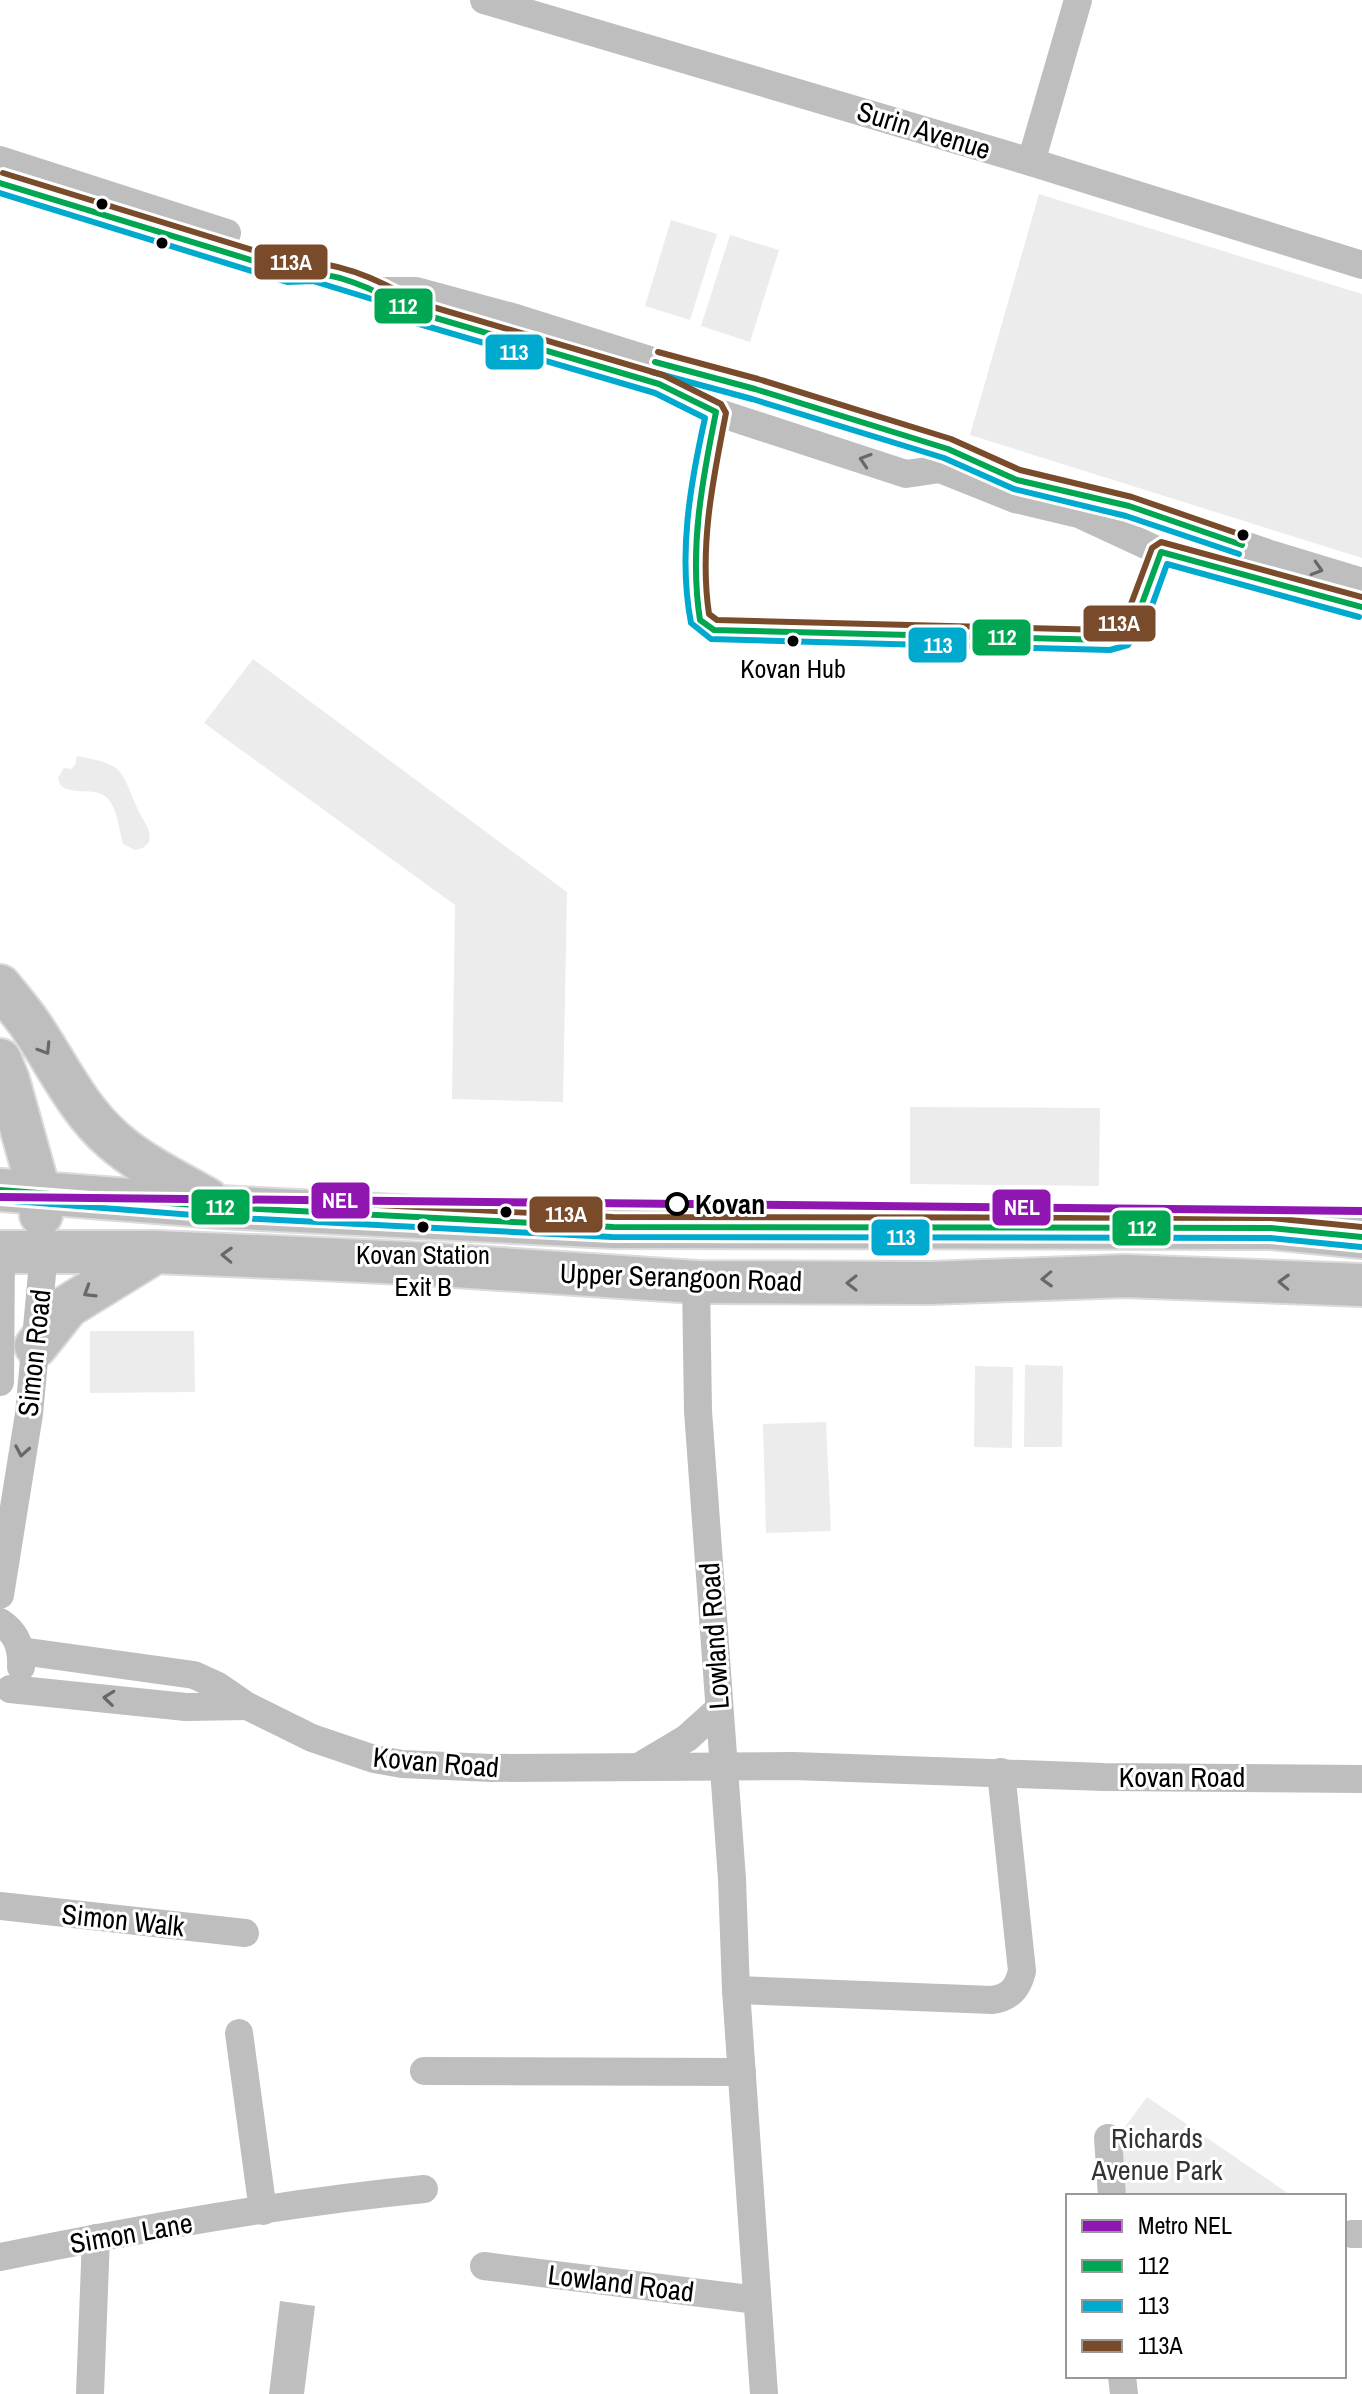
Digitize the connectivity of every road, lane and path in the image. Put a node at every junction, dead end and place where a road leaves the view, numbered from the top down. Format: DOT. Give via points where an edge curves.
graph roads {
  1 [pos="484,0"];
  2 [pos="1078,0"];
  3 [pos="0,160"];
  4 [pos="1031,162"];
  5 [pos="0,183"];
  6 [pos="1362,265"];
  7 [pos="314,271"];
  8 [pos="379,291"];
  9 [pos="1362,582"];
  10 [pos="1362,607"];
  11 [pos="0,986"];
  12 [pos="0,1060"];
  13 [pos="19,1190"];
  14 [pos="220,1207"];
  15 [pos="1362,1237"];
  16 [pos="0,1251"];
  17 [pos="44,1252"];
  18 [pos="155,1252"];
  19 [pos="696,1282"];
  20 [pos="1362,1285"];
  21 [pos="36,1346"];
  22 [pos="0,1382"];
  23 [pos="0,1595"];
  24 [pos="0,1622"];
  25 [pos="21,1651"];
  26 [pos="5,1692"];
  27 [pos="247,1706"];
  28 [pos="718,1710"];
  29 [pos="723,1767"];
  30 [pos="636,1768"];
  31 [pos="1001,1772"];
  32 [pos="1362,1779"];
  33 [pos="0,1906"];
  34 [pos="245,1933"];
  35 [pos="736,1990"];
  36 [pos="239,2033"];
  37 [pos="424,2071"];
  38 [pos="742,2072"];
  39 [pos="1108,2138"];
  40 [pos="424,2189"];
  41 [pos="1112,2194"];
  42 [pos="263,2211"];
  43 [pos="96,2238"];
  44 [pos="0,2257"];
  45 [pos="484,2266"];
  46 [pos="757,2300"];
  47 [pos="90,2394"];
  48 [pos="764,2394"];
  1 -- 4 [label="street, Surin Avenue"];
  2 -- 4 [label="street"];
  3 -- 7 [label="street" via="297,255"];
  4 -- 6 [label="street, Surin Avenue"];
  5 -- 7 [label="street" via="290,272"];
  7 -- 8 [label="street"];
  8 -- 9 [label="street, one-way" via="416,291 516,318 948,449 1017,480 1129,506"];
  10 -- 8 [label="street, one-way" via="1161,552 1079,514 1015,499 940,469 906,474 716,412 659,384 412,311"];
  11 -- 14 [label="main road, one-way" via="98,1125 154,1170"];
  12 -- 13 [label="main road" via="8,1080"];
  13 -- 14 [label="main road, Upper Serangoon Road"];
  13 -- 17 [label="main road"];
  14 -- 15 [label="main road, Upper Serangoon Road" via="613,1227 1255,1228"];
  16 -- 17 [label="main road, Upper Serangoon Road"];
  16 -- 22 [label="street, Simon Road"];
  17 -- 18 [label="main road, Upper Serangoon Road"];
  17 -- 21 [label="street, Simon Road"];
  19 -- 18 [label="main road, Upper Serangoon Road, one-way"];
  18 -- 21 [label="main road, one-way" via="68,1306"];
  20 -- 19 [label="main road, Upper Serangoon Road, one-way" via="1125,1276 930,1283"];
  19 -- 28 [label="street, Lowland Road" via="698,1411"];
  21 -- 23 [label="street, Simon Road, one-way"];
  24 -- 25 [label="street" via="14,1633"];
  25 -- 26 [label="street" via="18,1678"];
  25 -- 27 [label="street, Kovan Road" via="194,1675"];
  27 -- 26 [label="street, Kovan Road, one-way" via="186,1707"];
  27 -- 30 [label="street, Kovan Road" via="341,1749 402,1764"];
  28 -- 29 [label="street, Lowland Road"];
  28 -- 30 [label="street" via="687,1738"];
  29 -- 30 [label="street, Kovan Road"];
  29 -- 31 [label="street, Kovan Road"];
  29 -- 35 [label="street, Lowland Road"];
  31 -- 32 [label="street, Kovan Road"];
  31 -- 35 [label="street" via="1022,1971 1014,1990 992,2000"];
  33 -- 34 [label="street, Simon Walk"];
  35 -- 38 [label="street, Lowland Road"];
  36 -- 42 [label="street"];
  37 -- 38 [label="street"];
  38 -- 46 [label="street, Lowland Road"];
  39 -- 41 [label="street"];
  40 -- 42 [label="street, Simon Lane"];
  42 -- 43 [label="street, Simon Lane"];
  43 -- 44 [label="street, Simon Lane"];
  43 -- 47 [label="street"];
  45 -- 46 [label="street, Lowland Road"];
  46 -- 48 [label="street, Lowland Road"];
}
